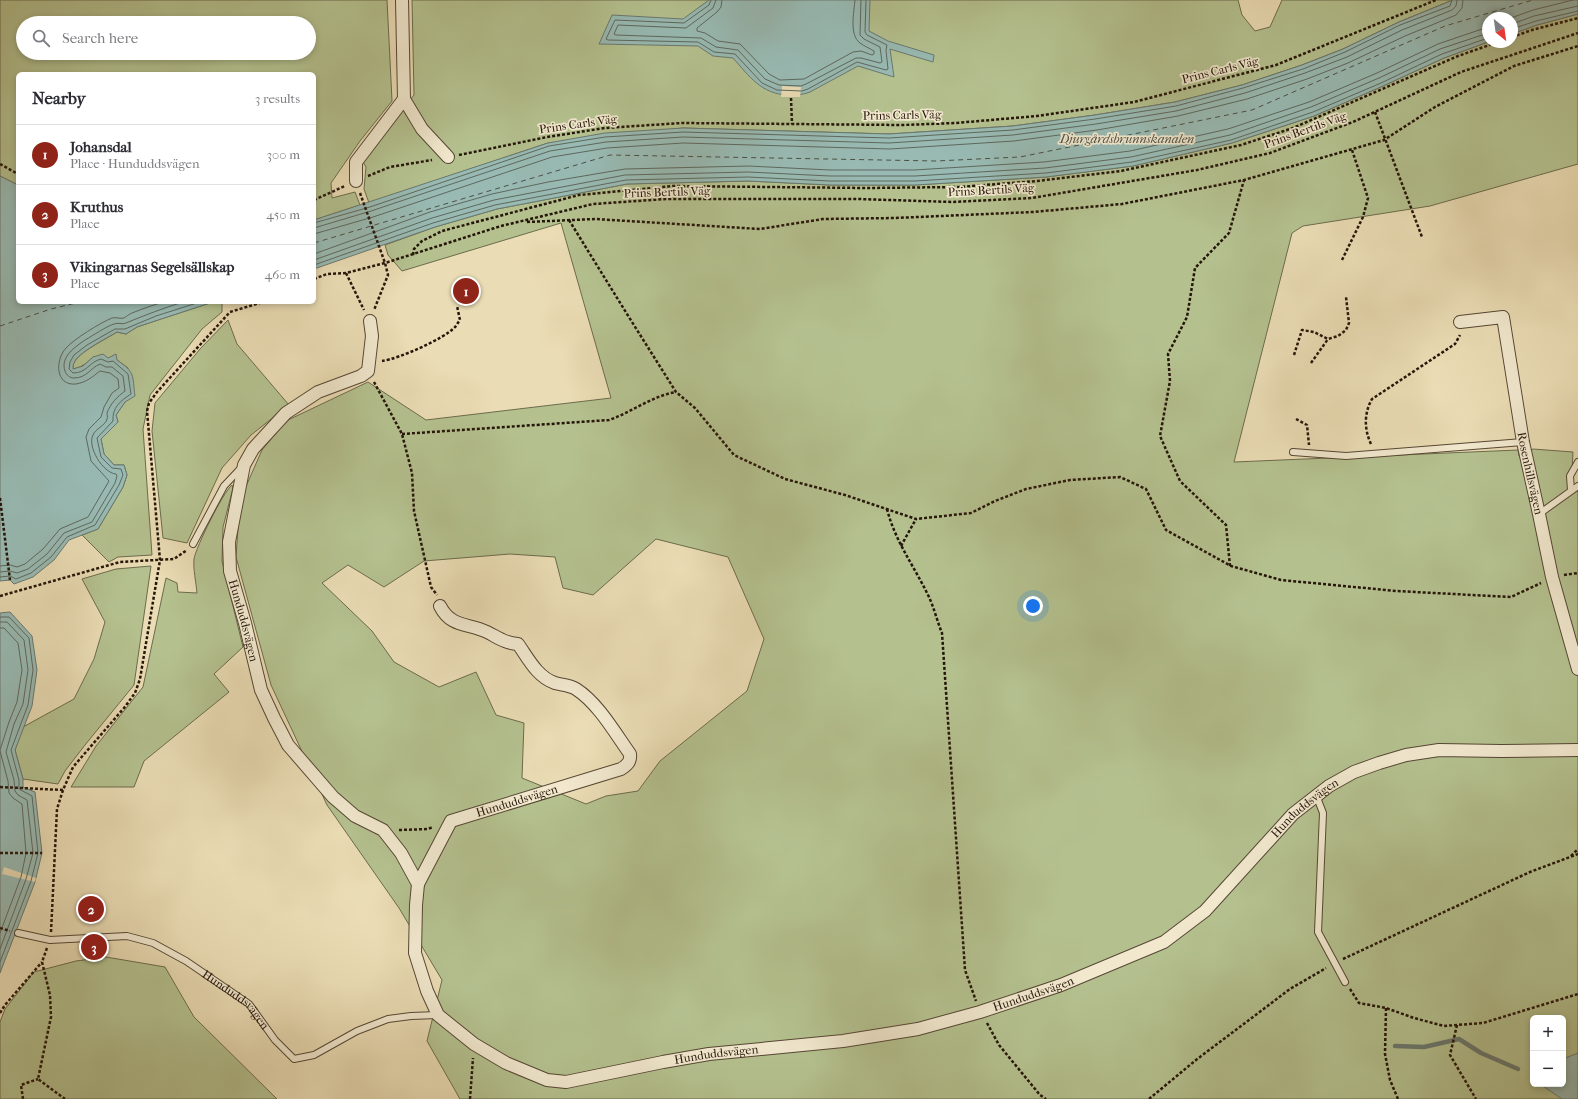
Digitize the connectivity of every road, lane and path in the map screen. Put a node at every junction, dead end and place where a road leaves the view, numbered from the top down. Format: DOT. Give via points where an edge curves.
graph roads {
  1 [pos="402,0"];
  2 [pos="1436,0"];
  3 [pos="1578,18"];
  4 [pos="1578,33"];
  5 [pos="1518,35"];
  6 [pos="1578,46"];
  7 [pos="1482,48"];
  8 [pos="791,98"];
  9 [pos="404,99"];
  10 [pos="1375,112"];
  11 [pos="792,124"];
  12 [pos="1384,140"];
  13 [pos="1352,150"];
  14 [pos="448,157"];
  15 [pos="0,164"];
  16 [pos="16,173"];
  17 [pos="1244,180"];
  18 [pos="356,181"];
  19 [pos="360,194"];
  20 [pos="316,199"];
  21 [pos="569,220"];
  22 [pos="522,222"];
  23 [pos="1422,237"];
  24 [pos="413,255"];
  25 [pos="1342,260"];
  26 [pos="385,263"];
  27 [pos="346,273"];
  28 [pos="316,278"];
  29 [pos="1346,297"];
  30 [pos="256,304"];
  31 [pos="457,306"];
  32 [pos="370,321"];
  33 [pos="1460,322"];
  34 [pos="1328,339"];
  35 [pos="1294,355"];
  36 [pos="1311,363"];
  37 [pos="369,366"];
  38 [pos="676,392"];
  39 [pos="1296,419"];
  40 [pos="402,434"];
  41 [pos="1523,442"];
  42 [pos="1293,452"];
  43 [pos="1309,453"];
  44 [pos="1376,454"];
  45 [pos="1578,462"];
  46 [pos="244,465"];
  47 [pos="1578,486"];
  48 [pos="1571,490"];
  49 [pos="0,498"];
  50 [pos="887,508"];
  51 [pos="1538,514"];
  52 [pos="916,519"];
  53 [pos="193,544"];
  54 [pos="901,546"];
  55 [pos="160,560"];
  56 [pos="1230,566"];
  57 [pos="1578,573"];
  58 [pos="1552,577"];
  59 [pos="10,580"];
  60 [pos="0,596"];
  61 [pos="440,606"];
  62 [pos="1578,669"];
  63 [pos="1578,750"];
  64 [pos="0,787"];
  65 [pos="63,790"];
  66 [pos="1316,795"];
  67 [pos="451,821"];
  68 [pos="383,830"];
  69 [pos="1578,849"];
  70 [pos="0,853"];
  71 [pos="42,853"];
  72 [pos="1578,854"];
  73 [pos="1571,857"];
  74 [pos="418,884"];
  75 [pos="18,934"];
  76 [pos="50,940"];
  77 [pos="42,962"];
  78 [pos="1334,963"];
  79 [pos="1345,982"];
  80 [pos="1578,994"];
  81 [pos="1386,1008"];
  82 [pos="980,1012"];
  83 [pos="0,1013"];
  84 [pos="438,1015"];
  85 [pos="1457,1025"];
  86 [pos="474,1044"];
  87 [pos="38,1078"];
  88 [pos="23,1099"];
  89 [pos="65,1099"];
  90 [pos="470,1099"];
  91 [pos="1046,1099"];
  92 [pos="1149,1099"];
  93 [pos="1398,1099"];
  94 [pos="1476,1099"];
  1 -- 9 [label="street"];
  2 -- 11 [label="path, Prins Carls Väg" via="1276,65 1134,102 1037,116 956,123"];
  3 -- 5 [label="path"];
  4 -- 10 [label="path, Prins Bertils Väg" via="1461,72"];
  6 -- 12 [label="path" via="1514,66 1435,107"];
  7 -- 24 [label="path" via="1293,128 1241,145 1122,171 959,187 673,186 579,195 442,231 422,241 414,249"];
  8 -- 11 [label="path"];
  9 -- 14 [label="street" via="422,129"];
  9 -- 18 [label="street" via="356,162"];
  10 -- 12 [label="path"];
  10 -- 22 [label="path, Prins Bertils Väg" via="1270,154 1197,170 1032,198 953,202 666,199 593,204"];
  11 -- 14 [label="path, Prins Carls Väg" via="682,123 605,128"];
  12 -- 13 [label="path"];
  12 -- 23 [label="path"];
  13 -- 17 [label="path"];
  13 -- 25 [label="path" via="1368,198 1363,217"];
  14 -- 18 [label="path, Prins Carls Väg" via="390,167"];
  15 -- 16 [label="path"];
  17 -- 21 [label="path" via="1122,204 1033,212 823,219 760,228 595,219"];
  17 -- 56 [label="path" via="1229,233 1195,268 1187,317 1168,354 1170,381 1160,436 1180,482 1226,525"];
  18 -- 20 [label="path, Prins Carls Väg"];
  19 -- 26 [label="path"];
  21 -- 22 [label="path"];
  21 -- 38 [label="path"];
  22 -- 24 [label="path, Prins Bertils Väg" via="501,226"];
  24 -- 26 [label="path, Prins Bertils Väg"];
  26 -- 27 [label="path, Prins Bertils Väg"];
  26 -- 32 [label="path" via="388,275"];
  27 -- 28 [label="path, Prins Bertils Väg" via="327,274"];
  27 -- 32 [label="path"];
  29 -- 34 [label="path" via="1349,322 1346,330"];
  30 -- 55 [label="path" via="230,312 149,403 147,411"];
  31 -- 37 [label="path" via="460,320 445,335 401,356"];
  32 -- 37 [label="street" via="372,336"];
  33 -- 41 [label="street, Rosenhillsvägen" via="1503,317"];
  33 -- 44 [label="path" via="1461,335 1454,344 1372,399 1366,410 1366,422 1369,439"];
  34 -- 35 [label="path" via="1314,332 1302,330"];
  34 -- 36 [label="path"];
  37 -- 40 [label="path"];
  37 -- 46 [label="street, Hunduddsvägen" via="361,376 318,392 286,413 253,449"];
  38 -- 40 [label="path" via="664,394 609,420"];
  38 -- 50 [label="path" via="695,408 734,455 785,479"];
  39 -- 43 [label="path" via="1307,425"];
  40 -- 61 [label="path" via="412,473 414,512 431,587 440,598"];
  41 -- 44 [label="lane"];
  41 -- 51 [label="street, Rosenhillsvägen"];
  42 -- 43 [label="lane"];
  43 -- 44 [label="lane" via="1346,456"];
  45 -- 48 [label="lane" via="1570,476"];
  46 -- 53 [label="lane, Hunduddsvägen" via="224,486"];
  46 -- 68 [label="street, Hunduddsvägen" via="229,542 230,571 261,690 288,745 328,791 355,816"];
  47 -- 48 [label="lane"];
  48 -- 51 [label="lane"];
  49 -- 59 [label="path"];
  50 -- 52 [label="path"];
  50 -- 54 [label="path"];
  51 -- 58 [label="street, Rosenhillsvägen"];
  52 -- 54 [label="path"];
  52 -- 56 [label="path" via="971,513 1026,489 1070,480 1120,476 1146,489 1166,530"];
  53 -- 55 [label="path" via="174,559"];
  54 -- 82 [label="path" via="929,596 942,633 964,970"];
  55 -- 60 [label="path" via="120,562"];
  55 -- 65 [label="path" via="140,679 135,693 73,767"];
  56 -- 58 [label="path" via="1281,580 1396,591 1511,597"];
  57 -- 58 [label="path"];
  58 -- 62 [label="street, Rosenhillsvägen"];
  61 -- 67 [label="street, Hunduddsvägen" via="445,616 464,626 486,631 508,644 518,644 536,670 554,683 574,687 588,698 630,754 628,764 621,769"];
  63 -- 66 [label="street, Hunduddsvägen" via="1439,750 1406,755 1354,772"];
  64 -- 65 [label="path"];
  65 -- 76 [label="path" via="58,809"];
  66 -- 78 [label="lane" via="1323,813 1318,932"];
  66 -- 82 [label="street, Hunduddsvägen" via="1293,814 1205,911 1164,942 1061,985"];
  67 -- 68 [label="path" via="428,829"];
  67 -- 74 [label="street, Hunduddsvägen"];
  68 -- 74 [label="street, Hunduddsvägen" via="401,853"];
  69 -- 73 [label="path"];
  70 -- 71 [label="path"];
  72 -- 73 [label="path"];
  73 -- 78 [label="path" via="1527,874"];
  74 -- 84 [label="street, Hunduddsvägen" via="415,954"];
  75 -- 76 [label="lane, Hunduddsvägen"];
  76 -- 77 [label="path"];
  76 -- 84 [label="lane, Hunduddsvägen" via="127,936 152,943 186,961 248,1004 275,1040 294,1059 314,1055 357,1031 388,1020"];
  77 -- 83 [label="path"];
  77 -- 87 [label="path" via="52,1017"];
  78 -- 79 [label="lane"];
  78 -- 92 [label="path" via="1290,989"];
  79 -- 81 [label="path" via="1359,1003"];
  80 -- 85 [label="path" via="1483,1023"];
  81 -- 85 [label="path" via="1444,1026"];
  81 -- 93 [label="path" via="1385,1054 1390,1080"];
  82 -- 86 [label="street, Hunduddsvägen" via="918,1029 843,1041 709,1054 566,1082 531,1075"];
  82 -- 91 [label="path" via="999,1045"];
  84 -- 86 [label="street, Hunduddsvägen"];
  85 -- 94 [label="path" via="1450,1055"];
  86 -- 90 [label="path"];
  87 -- 88 [label="path" via="21,1085"];
  87 -- 89 [label="path"];
}
